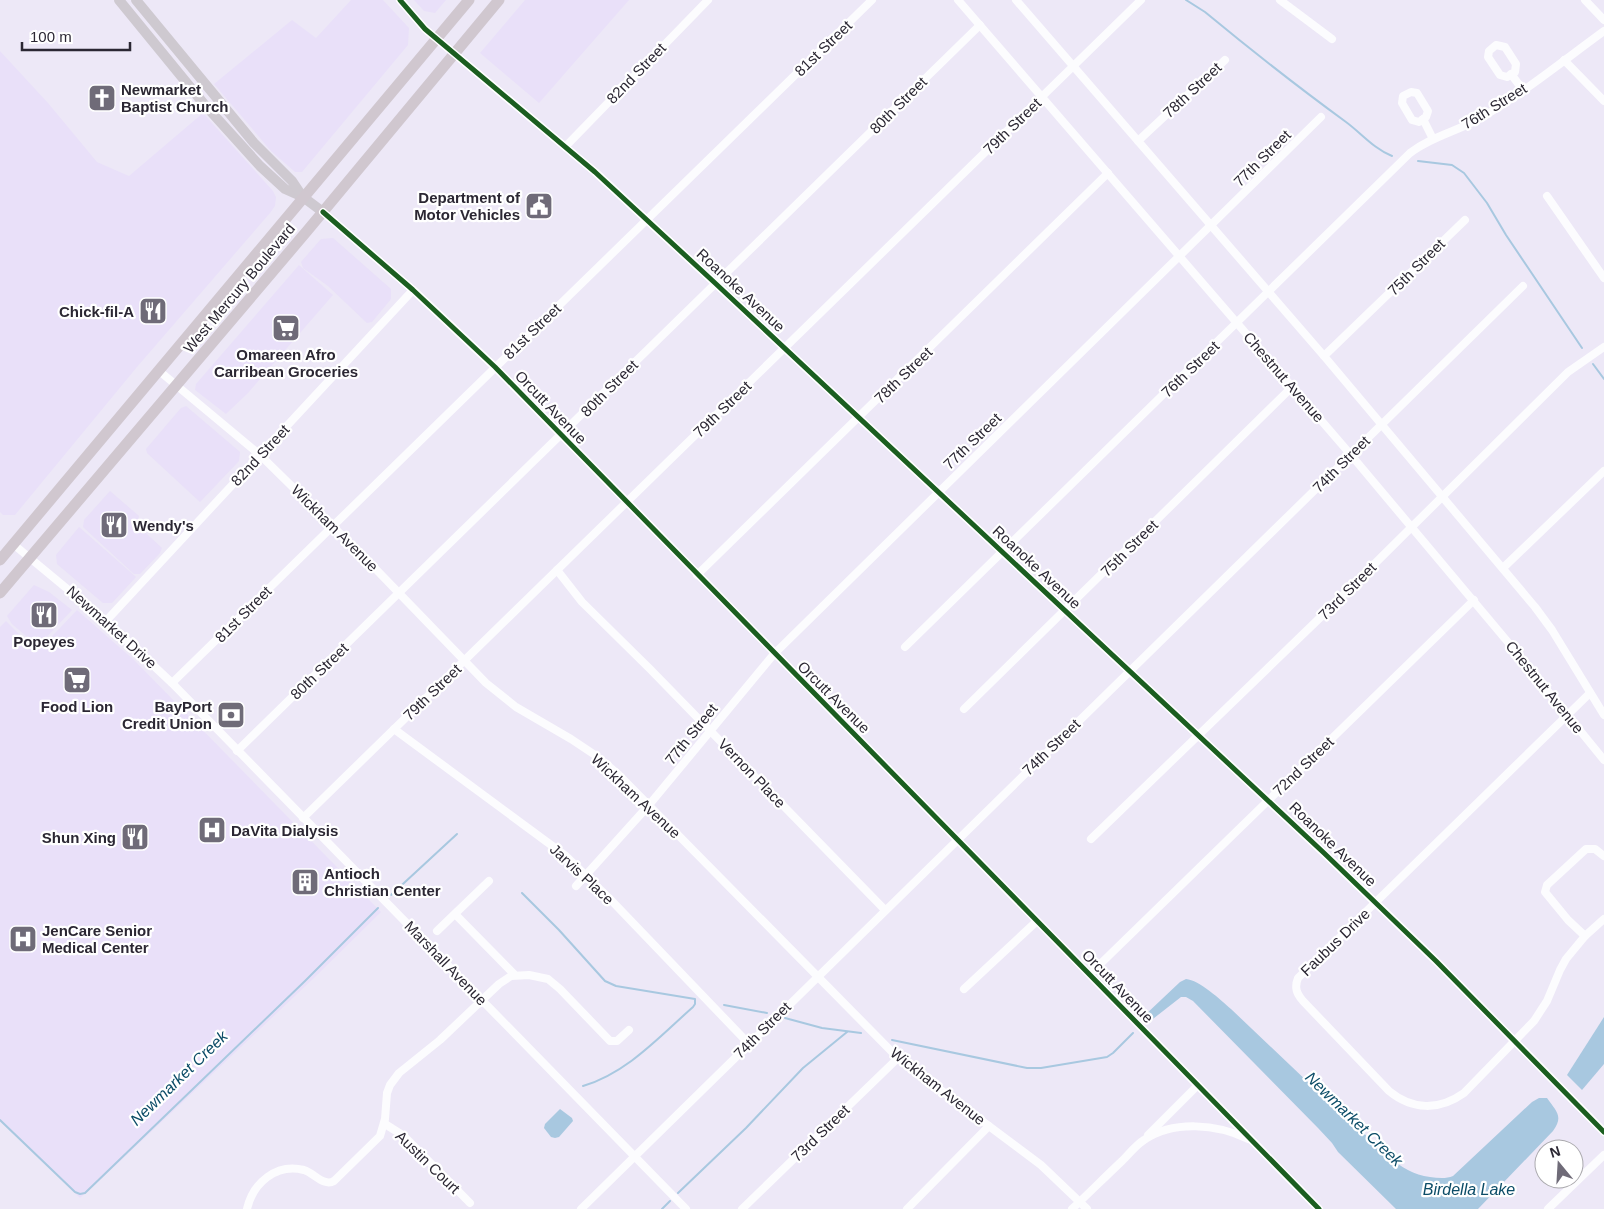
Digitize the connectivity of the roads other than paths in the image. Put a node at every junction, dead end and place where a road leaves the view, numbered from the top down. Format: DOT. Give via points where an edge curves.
graph roads {
  1 [pos="119,0"];
  2 [pos="136,0"];
  3 [pos="400,0"];
  4 [pos="469,0"];
  5 [pos="499,0"];
  6 [pos="708,0"];
  7 [pos="872,0"];
  8 [pos="958,0"];
  9 [pos="1016,0"];
  10 [pos="1141,0"];
  11 [pos="1280,0"];
  12 [pos="1585,0"];
  13 [pos="1604,20"];
  14 [pos="980,25"];
  15 [pos="1604,31"];
  16 [pos="436,39"];
  17 [pos="1332,39"];
  18 [pos="454,54"];
  19 [pos="1225,60"];
  20 [pos="1564,60"];
  21 [pos="1074,66"];
  22 [pos="1511,74"];
  23 [pos="184,80"];
  24 [pos="1523,90"];
  25 [pos="1042,97"];
  26 [pos="217,98"];
  27 [pos="1604,101"];
  28 [pos="1321,117"];
  29 [pos="1423,120"];
  30 [pos="1433,139"];
  31 [pos="1138,142"];
  32 [pos="565,147"];
  33 [pos="1108,173"];
  34 [pos="1547,196"];
  35 [pos="303,197"];
  36 [pos="322,212"];
  37 [pos="646,220"];
  38 [pos="1465,220"];
  39 [pos="1211,226"];
  40 [pos="1180,256"];
  41 [pos="1604,278"];
  42 [pos="715,283"];
  43 [pos="1523,286"];
  44 [pos="414,290"];
  45 [pos="1268,292"];
  46 [pos="1238,323"];
  47 [pos="1604,346"];
  48 [pos="785,348"];
  49 [pos="1324,356"];
  50 [pos="495,367"];
  51 [pos="158,370"];
  52 [pos="176,384"];
  53 [pos="1292,387"];
  54 [pos="859,418"];
  55 [pos="1382,424"];
  56 [pos="561,435"];
  57 [pos="260,455"];
  58 [pos="1350,455"];
  59 [pos="1604,471"];
  60 [pos="938,491"];
  61 [pos="1443,497"];
  62 [pos="626,502"];
  63 [pos="333,525"];
  64 [pos="1412,527"];
  65 [pos="13,544"];
  66 [pos="1003,551"];
  67 [pos="31,557"];
  68 [pos="0,560"];
  69 [pos="1503,568"];
  70 [pos="557,570"];
  71 [pos="697,575"];
  72 [pos="0,593"];
  73 [pos="399,593"];
  74 [pos="1474,600"];
  75 [pos="1066,610"];
  76 [pos="106,621"];
  77 [pos="905,648"];
  78 [pos="774,654"];
  79 [pos="464,661"];
  80 [pos="1130,671"];
  81 [pos="172,683"];
  82 [pos="1590,693"];
  83 [pos="964,709"];
  84 [pos="1568,715"];
  85 [pos="1604,715"];
  86 [pos="204,717"];
  87 [pos="394,729"];
  88 [pos="711,731"];
  89 [pos="1199,735"];
  90 [pos="238,751"];
  91 [pos="1604,760"];
  92 [pos="1268,800"];
  93 [pos="649,805"];
  94 [pos="303,818"];
  95 [pos="957,839"];
  96 [pos="1091,839"];
  97 [pos="1604,856"];
  98 [pos="585,875"];
  99 [pos="489,881"];
  100 [pos="576,886"];
  101 [pos="1376,903"];
  102 [pos="885,910"];
  103 [pos="455,914"];
  104 [pos="1604,919"];
  105 [pos="1037,921"];
  106 [pos="437,932"];
  107 [pos="1585,936"];
  108 [pos="514,974"];
  109 [pos="1090,974"];
  110 [pos="817,976"];
  111 [pos="964,989"];
  112 [pos="482,1000"];
  113 [pos="629,1030"];
  114 [pos="1515,1041"];
  115 [pos="749,1044"];
  116 [pos="898,1058"];
  117 [pos="1198,1085"];
  118 [pos="384,1124"];
  119 [pos="989,1126"];
  120 [pos="1604,1132"];
  121 [pos="1143,1140"];
  122 [pos="1252,1141"];
  123 [pos="1604,1155"];
  124 [pos="635,1157"];
  125 [pos="1080,1202"];
  126 [pos="470,1203"];
  127 [pos="247,1209"];
  128 [pos="581,1209"];
  129 [pos="686,1209"];
  130 [pos="742,1209"];
  131 [pos="907,1209"];
  132 [pos="1072,1209"];
  133 [pos="1087,1209"];
  134 [pos="1319,1209"];
  135 [pos="1548,1209"];
  1 -- 23 [label="main road, Orcutt Avenue"];
  2 -- 26 [label="main road, Orcutt Avenue"];
  3 -- 16 [label="street, Roanoke Avenue"];
  4 -- 16 [label="highway, West Mercury Boulevard"];
  5 -- 18 [label="highway, West Mercury Boulevard"];
  6 -- 32 [label="street, 82nd Street"];
  7 -- 37 [label="street, 81st Street"];
  8 -- 14 [label="street, Chestnut Avenue"];
  9 -- 21 [label="street, Chestnut Avenue"];
  10 -- 21 [label="street, 79th Street"];
  11 -- 17 [label="street"];
  12 -- 13 [label="street"];
  14 -- 25 [label="street, Chestnut Avenue"];
  14 -- 42 [label="street, 80th Street"];
  15 -- 20 [label="street, 76th Street"];
  16 -- 18 [label="street, Roanoke Avenue"];
  16 -- 35 [label="highway, West Mercury Boulevard"];
  18 -- 32 [label="street, Roanoke Avenue"];
  18 -- 36 [label="highway, West Mercury Boulevard"];
  19 -- 31 [label="street, 78th Street"];
  20 -- 24 [label="street, 76th Street"];
  20 -- 27 [label="street"];
  21 -- 25 [label="street, 79th Street"];
  21 -- 31 [label="street, Chestnut Avenue"];
  22 -- 24 [label="street"];
  23 -- 26 [label="main road" via="196,84 210,99"];
  23 -- 35 [label="main road, Orcutt Avenue" via="260,166 285,189"];
  24 -- 30 [label="street, 76th Street" via="1480,119"];
  25 -- 33 [label="street, Chestnut Avenue"];
  25 -- 48 [label="street, 79th Street"];
  26 -- 35 [label="main road, Orcutt Avenue"];
  28 -- 39 [label="street, 77th Street"];
  29 -- 30 [label="street"];
  30 -- 45 [label="street, 76th Street" via="1410,153"];
  31 -- 39 [label="street, Chestnut Avenue"];
  32 -- 37 [label="street, Roanoke Avenue"];
  33 -- 40 [label="street, Chestnut Avenue"];
  33 -- 54 [label="street, 78th Street"];
  34 -- 41 [label="street"];
  35 -- 36 [label="main road, Orcutt Avenue"];
  35 -- 51 [label="highway, West Mercury Boulevard"];
  36 -- 44 [label="street, Orcutt Avenue"];
  36 -- 52 [label="highway, West Mercury Boulevard"];
  37 -- 42 [label="street, Roanoke Avenue"];
  37 -- 50 [label="street, 81st Street"];
  38 -- 49 [label="street, 75th Street"];
  39 -- 40 [label="street, 77th Street"];
  39 -- 45 [label="street, Chestnut Avenue"];
  40 -- 46 [label="street, Chestnut Avenue"];
  40 -- 60 [label="street, 77th Street"];
  42 -- 48 [label="street, Roanoke Avenue"];
  42 -- 56 [label="street, 80th Street"];
  43 -- 55 [label="street, 74th Street"];
  44 -- 50 [label="street, Orcutt Avenue"];
  44 -- 57 [label="street, 82nd Street"];
  45 -- 46 [label="street, 76th Street"];
  45 -- 49 [label="street, Chestnut Avenue"];
  46 -- 53 [label="street, Chestnut Avenue"];
  46 -- 66 [label="street, 76th Street"];
  47 -- 61 [label="street, 73rd Street" via="1568,372"];
  48 -- 54 [label="street, Roanoke Avenue"];
  48 -- 62 [label="street, 79th Street"];
  49 -- 55 [label="street, Chestnut Avenue"];
  50 -- 56 [label="street, Orcutt Avenue"];
  50 -- 63 [label="street, 81st Street"];
  51 -- 52 [label="street, Wickham Avenue"];
  51 -- 65 [label="highway, West Mercury Boulevard"];
  52 -- 57 [label="street, Wickham Avenue"];
  52 -- 67 [label="highway, West Mercury Boulevard"];
  53 -- 58 [label="street, Chestnut Avenue"];
  53 -- 75 [label="street, 75th Street"];
  54 -- 60 [label="street, Roanoke Avenue"];
  54 -- 71 [label="street, 78th Street"];
  55 -- 58 [label="street, 74th Street"];
  55 -- 61 [label="street, Chestnut Avenue"];
  56 -- 62 [label="street, Orcutt Avenue"];
  56 -- 73 [label="street, 80th Street"];
  57 -- 63 [label="street, Wickham Avenue"];
  57 -- 76 [label="street, 82nd Street"];
  58 -- 64 [label="street, Chestnut Avenue"];
  58 -- 80 [label="street, 74th Street"];
  59 -- 69 [label="street"];
  60 -- 66 [label="street, Roanoke Avenue"];
  60 -- 78 [label="street, 77th Street"];
  61 -- 64 [label="street, 73rd Street"];
  61 -- 69 [label="street, Chestnut Avenue"];
  62 -- 70 [label="street, 79th Street"];
  62 -- 71 [label="street, Orcutt Avenue"];
  63 -- 73 [label="street, Wickham Avenue"];
  63 -- 81 [label="street, 81st Street"];
  64 -- 74 [label="street, Chestnut Avenue"];
  64 -- 89 [label="street, 73rd Street"];
  65 -- 67 [label="street, Newmarket Drive"];
  65 -- 68 [label="highway, West Mercury Boulevard"];
  66 -- 75 [label="street, Roanoke Avenue"];
  66 -- 77 [label="street, 76th Street"];
  67 -- 72 [label="highway, West Mercury Boulevard"];
  67 -- 76 [label="street, Newmarket Drive"];
  69 -- 82 [label="street, Chestnut Avenue" via="1536,607"];
  70 -- 79 [label="street, 79th Street"];
  70 -- 88 [label="street, Vernon Place" via="582,602"];
  71 -- 78 [label="street, Orcutt Avenue"];
  73 -- 79 [label="street, Wickham Avenue"];
  73 -- 90 [label="street, 80th Street"];
  74 -- 84 [label="street, Chestnut Avenue"];
  74 -- 92 [label="street, 72nd Street"];
  75 -- 80 [label="street, Roanoke Avenue"];
  75 -- 83 [label="street, 75th Street"];
  76 -- 81 [label="street, Newmarket Drive"];
  78 -- 88 [label="street, 77th Street"];
  78 -- 95 [label="street, Orcutt Avenue"];
  79 -- 87 [label="street, 79th Street"];
  79 -- 93 [label="street, Wickham Avenue" via="516,706 595,755"];
  80 -- 89 [label="street, Roanoke Avenue"];
  80 -- 95 [label="street, 74th Street"];
  81 -- 86 [label="street, Newmarket Drive"];
  82 -- 84 [label="street, Faubus Drive"];
  82 -- 85 [label="street, Chestnut Avenue"];
  84 -- 91 [label="street, Chestnut Avenue"];
  84 -- 101 [label="street, Faubus Drive"];
  86 -- 90 [label="street, Marshall Avenue"];
  87 -- 94 [label="street, 79th Street"];
  87 -- 98 [label="street, Jarvis Place" via="566,856"];
  88 -- 93 [label="street, 77th Street"];
  88 -- 102 [label="street, Vernon Place"];
  89 -- 92 [label="street, Roanoke Avenue"];
  89 -- 96 [label="street, 73rd Street"];
  90 -- 94 [label="street, Marshall Avenue"];
  92 -- 101 [label="street, Roanoke Avenue"];
  92 -- 109 [label="street, 72nd Street"];
  93 -- 98 [label="street, 77th Street"];
  93 -- 110 [label="street, Wickham Avenue"];
  94 -- 112 [label="street, Marshall Avenue"];
  95 -- 102 [label="street, 74th Street"];
  95 -- 105 [label="street, Orcutt Avenue"];
  97 -- 107 [label="street" via="1595,849 1586,849 1546,888 1547,896"];
  98 -- 100 [label="street, 77th Street"];
  98 -- 115 [label="street, Jarvis Place"];
  99 -- 103 [label="street"];
  101 -- 114 [label="street, Roanoke Avenue"];
  101 -- 114 [label="street, Faubus Drive" via="1298,978 1295,985 1303,1001 1389,1091 1416,1106 1445,1104 1469,1088"];
  102 -- 110 [label="street, 74th Street"];
  103 -- 106 [label="street"];
  103 -- 108 [label="street"];
  104 -- 107 [label="street"];
  105 -- 109 [label="street, Orcutt Avenue"];
  105 -- 111 [label="street"];
  107 -- 114 [label="street" via="1563,964 1541,1012"];
  108 -- 112 [label="street"];
  108 -- 113 [label="street" via="548,979 610,1041 616,1041"];
  109 -- 117 [label="street, Orcutt Avenue"];
  110 -- 115 [label="street, 74th Street"];
  110 -- 116 [label="street, Wickham Avenue"];
  112 -- 118 [label="street" via="436,1044 406,1065 393,1081 385,1098"];
  112 -- 124 [label="street, Marshall Avenue"];
  114 -- 120 [label="street, Roanoke Avenue"];
  115 -- 124 [label="street, 74th Street"];
  116 -- 119 [label="street, Wickham Avenue"];
  116 -- 130 [label="street, 73rd Street"];
  117 -- 121 [label="street"];
  117 -- 122 [label="street, Orcutt Avenue"];
  118 -- 126 [label="street, Austin Court" via="404,1136"];
  118 -- 127 [label="street" via="380,1136 331,1183 324,1183 302,1170 276,1172 258,1184"];
  119 -- 125 [label="street, Wickham Avenue" via="1041,1165"];
  119 -- 131 [label="street"];
  121 -- 122 [label="street" via="1168,1130 1198,1127 1231,1132"];
  121 -- 125 [label="street"];
  122 -- 134 [label="street, Orcutt Avenue"];
  123 -- 135 [label="street"];
  124 -- 128 [label="street, 74th Street"];
  124 -- 129 [label="street, Marshall Avenue"];
  125 -- 132 [label="street"];
  125 -- 133 [label="street, Wickham Avenue"];
}
